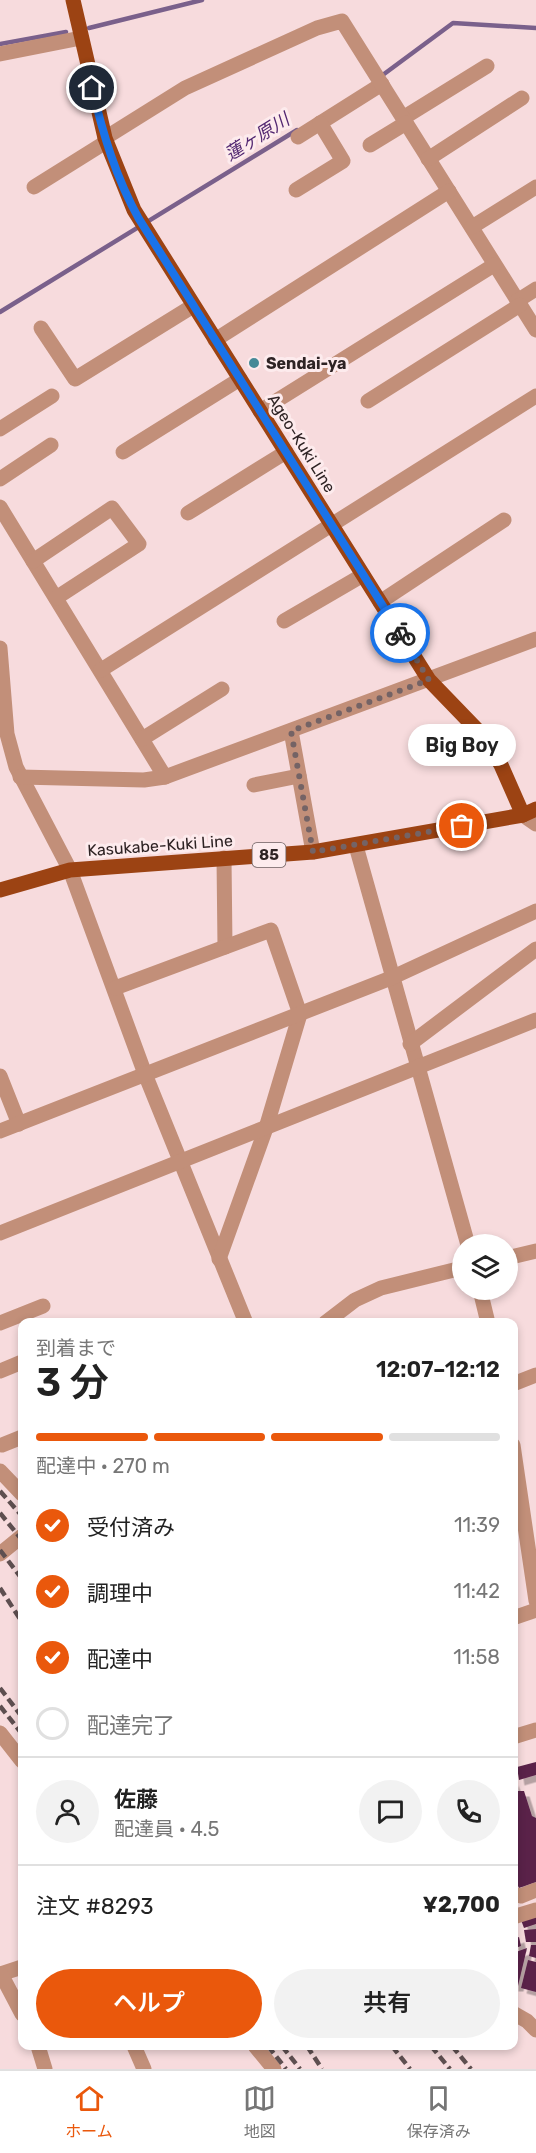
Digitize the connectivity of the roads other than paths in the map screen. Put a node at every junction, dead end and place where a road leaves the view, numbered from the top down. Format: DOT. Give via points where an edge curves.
graph roads {
  1 [pos="73,0"];
  2 [pos="81,38"];
  3 [pos="0,54"];
  4 [pos="487,66"];
  5 [pos="382,84"];
  6 [pos="522,98"];
  7 [pos="404,121"];
  8 [pos="320,123"];
  9 [pos="298,137"];
  10 [pos="105,140"];
  11 [pos="370,145"];
  12 [pos="428,159"];
  13 [pos="34,187"];
  14 [pos="536,187"];
  15 [pos="296,190"];
  16 [pos="449,191"];
  17 [pos="472,228"];
  18 [pos="494,265"];
  19 [pos="536,289"];
  20 [pos="519,303"];
  21 [pos="193,306"];
  22 [pos="40,328"];
  23 [pos="536,330"];
  24 [pos="215,340"];
  25 [pos="240,379"];
  26 [pos="52,396"];
  27 [pos="536,396"];
  28 [pos="368,401"];
  29 [pos="260,411"];
  30 [pos="0,429"];
  31 [pos="51,445"];
  32 [pos="123,452"];
  33 [pos="286,452"];
  34 [pos="0,479"];
  35 [pos="0,507"];
  36 [pos="188,513"];
  37 [pos="504,520"];
  38 [pos="332,524"];
  39 [pos="33,561"];
  40 [pos="363,575"];
  41 [pos="56,598"];
  42 [pos="381,602"];
  43 [pos="284,621"];
  44 [pos="536,639"];
  45 [pos="0,648"];
  46 [pos="101,670"];
  47 [pos="429,680"];
  48 [pos="222,689"];
  49 [pos="3,726"];
  50 [pos="291,731"];
  51 [pos="142,739"];
  52 [pos="299,776"];
  53 [pos="20,777"];
  54 [pos="165,777"];
  55 [pos="254,785"];
  56 [pos="532,816"];
  57 [pos="356,846"];
  58 [pos="313,852"];
  59 [pos="224,858"];
  60 [pos="70,870"];
  61 [pos="6,888"];
  62 [pos="0,897"];
  63 [pos="536,911"];
  64 [pos="225,947"];
  65 [pos="536,949"];
  66 [pos="391,978"];
  67 [pos="115,988"];
  68 [pos="300,1014"];
  69 [pos="536,1020"];
  70 [pos="410,1044"];
  71 [pos="417,1068"];
  72 [pos="145,1074"];
  73 [pos="0,1076"];
  74 [pos="19,1124"];
  75 [pos="266,1128"];
  76 [pos="0,1131"];
  77 [pos="180,1162"];
  78 [pos="0,1233"];
  79 [pos="465,1234"];
  80 [pos="536,1251"];
  81 [pos="518,1255"];
  82 [pos="219,1259"];
  83 [pos="452,1270"];
  84 [pos="482,1300"];
  85 [pos="43,1306"];
  86 [pos="244,1318"];
  87 [pos="331,1318"];
  88 [pos="487,1318"];
  89 [pos="0,1323"];
  90 [pos="18,1364"];
  91 [pos="0,1371"];
  92 [pos="536,1375"];
  93 [pos="518,1382"];
  94 [pos="18,1438"];
  95 [pos="1,1442"];
  96 [pos="0,1471"];
  97 [pos="518,1479"];
  98 [pos="18,1490"];
  99 [pos="18,1539"];
  100 [pos="0,1554"];
  101 [pos="536,1601"];
  102 [pos="536,1610"];
  103 [pos="518,1616"];
  104 [pos="536,1730"];
  105 [pos="0,1733"];
  106 [pos="518,1735"];
  107 [pos="18,1756"];
  108 [pos="536,1890"];
  109 [pos="518,1895"];
  110 [pos="536,1910"];
  111 [pos="518,1915"];
  112 [pos="18,1968"];
  113 [pos="1,1974"];
  114 [pos="18,2006"];
  115 [pos="518,2016"];
  116 [pos="536,2030"];
  117 [pos="39,2050"];
  118 [pos="136,2050"];
  119 [pos="258,2050"];
  120 [pos="45,2069"];
  121 [pos="144,2069"];
  122 [pos="274,2069"];
  1 -- 2 [label="main road, Ageo-Kuki Line"];
  2 -- 3 [label="street"];
  2 -- 10 [label="main road, Ageo-Kuki Line"];
  4 -- 7 [label="street"];
  5 -- 7 [label="street"];
  5 -- 8 [label="street"];
  5 -- 10 [label="street" via="342,21 317,28 185,88"];
  6 -- 12 [label="street"];
  7 -- 11 [label="street"];
  7 -- 12 [label="street"];
  8 -- 9 [label="street"];
  8 -- 15 [label="street" via="344,161"];
  10 -- 13 [label="street"];
  10 -- 21 [label="main road, Ageo-Kuki Line" via="120,182"];
  12 -- 16 [label="street"];
  14 -- 17 [label="street"];
  16 -- 17 [label="street"];
  16 -- 24 [label="street"];
  17 -- 18 [label="street"];
  18 -- 20 [label="street"];
  18 -- 29 [label="street"];
  19 -- 20 [label="street"];
  20 -- 23 [label="street"];
  20 -- 28 [label="street"];
  21 -- 22 [label="street" via="75,379"];
  21 -- 24 [label="main road, Ageo-Kuki Line"];
  24 -- 25 [label="main road, Ageo-Kuki Line"];
  25 -- 29 [label="main road, Ageo-Kuki Line"];
  25 -- 32 [label="street"];
  26 -- 30 [label="street"];
  27 -- 38 [label="street"];
  29 -- 33 [label="main road, Ageo-Kuki Line"];
  31 -- 34 [label="street"];
  33 -- 36 [label="street"];
  33 -- 38 [label="main road, Ageo-Kuki Line"];
  35 -- 39 [label="street"];
  37 -- 42 [label="street"];
  38 -- 40 [label="main road, Ageo-Kuki Line"];
  38 -- 46 [label="street"];
  39 -- 41 [label="street"];
  39 -- 41 [label="street" via="112,508 139,544"];
  40 -- 42 [label="main road, Ageo-Kuki Line"];
  40 -- 43 [label="street"];
  41 -- 46 [label="street"];
  42 -- 47 [label="main road, Ageo-Kuki Line"];
  44 -- 47 [label="street"];
  45 -- 49 [label="street"];
  46 -- 51 [label="street"];
  47 -- 50 [label="street"];
  47 -- 56 [label="main road, Ageo-Kuki Line" via="485,738"];
  48 -- 51 [label="street"];
  49 -- 53 [label="street"];
  50 -- 52 [label="street"];
  50 -- 54 [label="street"];
  51 -- 54 [label="street"];
  52 -- 55 [label="street"];
  52 -- 58 [label="street"];
  53 -- 54 [label="street"];
  53 -- 60 [label="street"];
  56 -- 57 [label="main road, Kasukabe-Kuki Line / 85"];
  57 -- 58 [label="main road, Kasukabe-Kuki Line / 85"];
  57 -- 66 [label="street"];
  58 -- 59 [label="main road, Kasukabe-Kuki Line / 85"];
  59 -- 60 [label="main road, Kasukabe-Kuki Line / 85"];
  59 -- 64 [label="street"];
  60 -- 61 [label="main road, Kasukabe-Kuki Line / 85"];
  60 -- 67 [label="street"];
  61 -- 62 [label="street"];
  63 -- 66 [label="street"];
  64 -- 67 [label="street"];
  64 -- 68 [label="street" via="271,930"];
  65 -- 70 [label="street"];
  66 -- 68 [label="street"];
  66 -- 70 [label="street"];
  67 -- 72 [label="street"];
  68 -- 72 [label="street"];
  68 -- 75 [label="street"];
  69 -- 71 [label="street"];
  70 -- 71 [label="street"];
  71 -- 75 [label="street"];
  71 -- 79 [label="street"];
  72 -- 74 [label="street"];
  72 -- 77 [label="street"];
  73 -- 74 [label="street"];
  74 -- 76 [label="street"];
  75 -- 77 [label="street"];
  75 -- 82 [label="street"];
  77 -- 78 [label="street"];
  77 -- 82 [label="street"];
  80 -- 81 [label="street"];
  82 -- 86 [label="street"];
  83 -- 87 [label="street" via="381,1288 355,1300"];
  84 -- 88 [label="street"];
  85 -- 89 [label="street"];
  90 -- 91 [label="street"];
  92 -- 93 [label="street"];
  94 -- 95 [label="street"];
  96 -- 98 [label="street"];
  97 -- 101 [label="street"];
  99 -- 100 [label="street"];
  102 -- 103 [label="street"];
  104 -- 106 [label="street"];
  105 -- 107 [label="street"];
  108 -- 109 [label="street"];
  110 -- 111 [label="street"];
  112 -- 113 [label="street"];
  113 -- 114 [label="street"];
  115 -- 116 [label="street"];
  117 -- 120 [label="street"];
  118 -- 121 [label="street"];
  119 -- 122 [label="street"];
}
